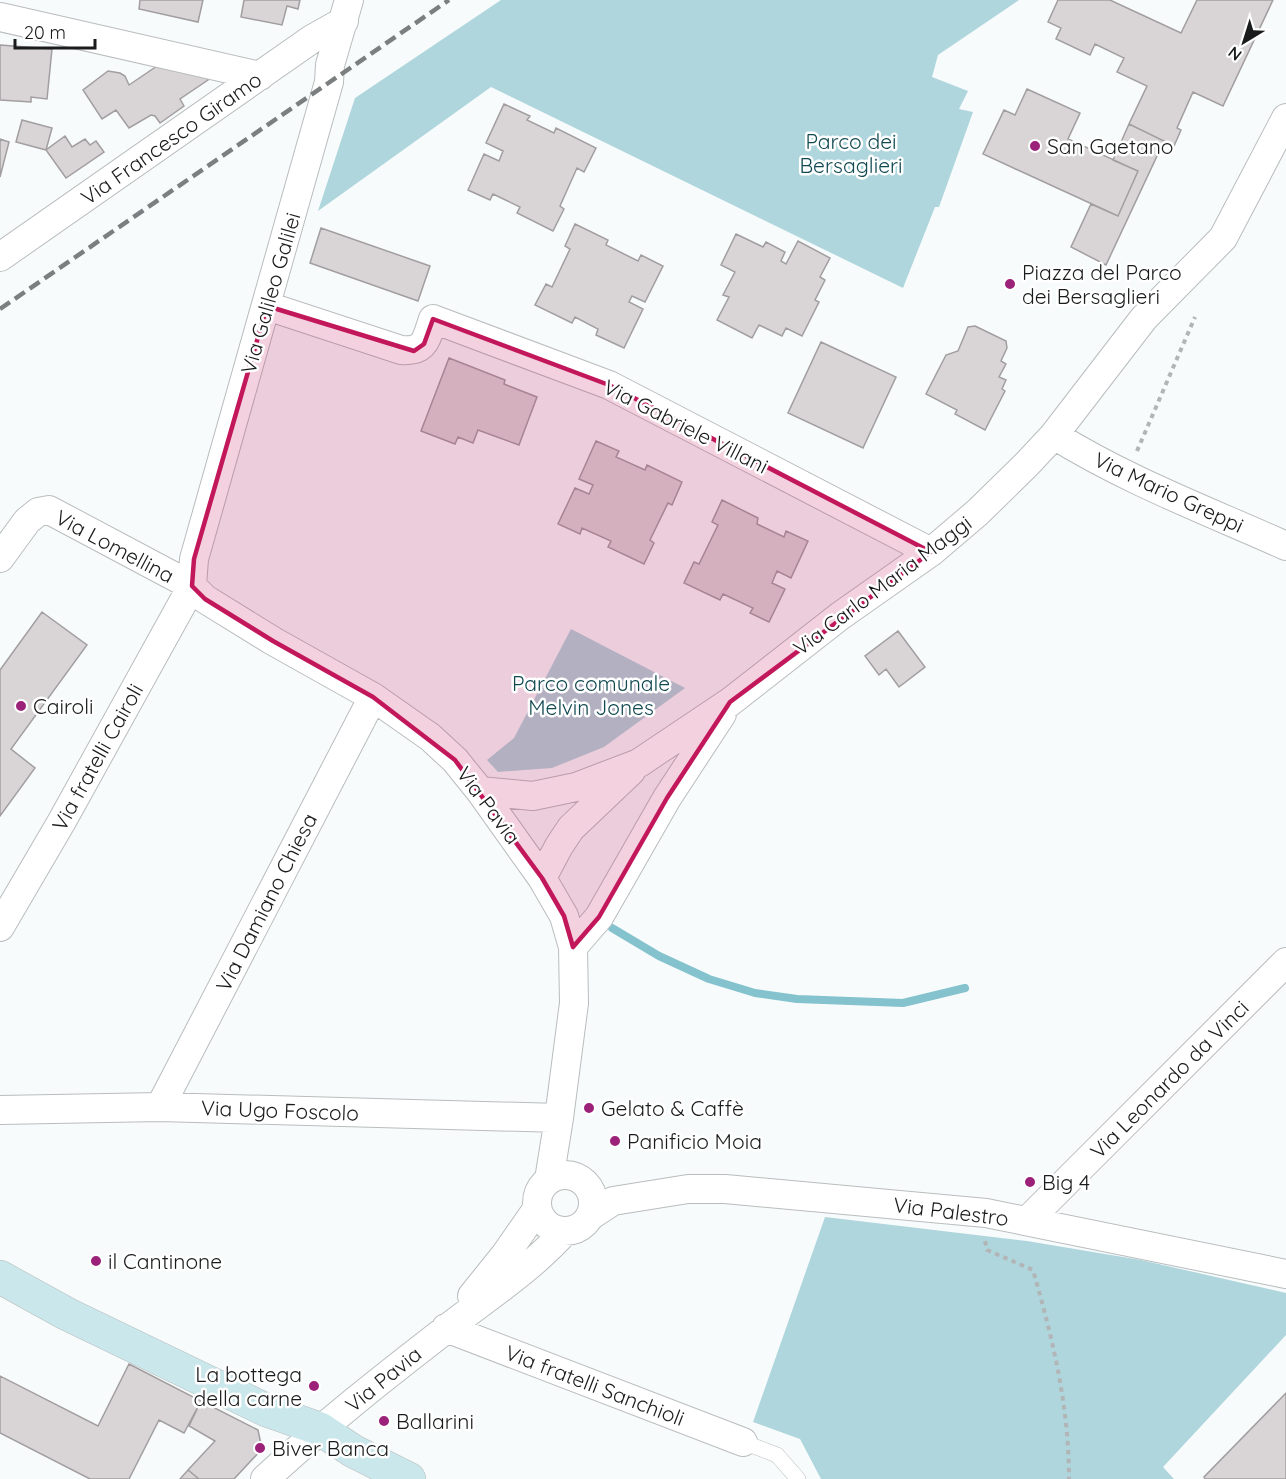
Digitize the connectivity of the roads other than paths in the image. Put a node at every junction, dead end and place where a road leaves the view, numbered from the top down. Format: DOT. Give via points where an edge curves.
graph roads {
  1 [pos="346,10"];
  2 [pos="0,16"];
  3 [pos="260,76"];
  4 [pos="1286,118"];
  5 [pos="7,246"];
  6 [pos="267,306"];
  7 [pos="1054,435"];
  8 [pos="1286,546"];
  9 [pos="931,552"];
  10 [pos="0,558"];
  11 [pos="192,586"];
  12 [pos="373,697"];
  13 [pos="730,702"];
  14 [pos="639,763"];
  15 [pos="480,791"];
  16 [pos="542,878"];
  17 [pos="0,927"];
  18 [pos="573,947"];
  19 [pos="1286,962"];
  20 [pos="160,1107"];
  21 [pos="0,1110"];
  22 [pos="559,1118"];
  23 [pos="583,1192"];
  24 [pos="537,1209"];
  25 [pos="1027,1221"];
  26 [pos="565,1231"];
  27 [pos="1286,1274"];
  28 [pos="0,1277"];
  29 [pos="446,1328"];
  30 [pos="320,1429"];
  31 [pos="743,1442"];
  32 [pos="265,1479"];
  33 [pos="409,1479"];
  34 [pos="798,1479"];
  1 -- 3 [label="street, Via Francesco Giramo"];
  1 -- 6 [label="street, Via Galileo Galilei"];
  2 -- 3 [label="street"];
  3 -- 5 [label="street, Via Francesco Giramo"];
  4 -- 7 [label="street, Via Carlo Maria Maggi" via="1223,238 1144,318"];
  6 -- 9 [label="street, Via Gabriele Villani" via="401,350 414,351 424,344 433,319 609,385"];
  6 -- 11 [label="street, Via Galileo Galilei" via="194,559"];
  7 -- 8 [label="street, Via Mario Greppi" via="1127,474"];
  7 -- 9 [label="street, Via Carlo Maria Maggi" via="978,512"];
  9 -- 13 [label="street, Via Carlo Maria Maggi" via="840,616"];
  10 -- 11 [label="street, Via Lomellina" via="27,521 38,512 49,510"];
  11 -- 12 [label="street, Via Pavia" via="205,599 263,635"];
  11 -- 17 [label="street, Via fratelli Cairoli"];
  12 -- 15 [label="street, Via Pavia" via="430,737"];
  12 -- 20 [label="street, Via Damiano Chiesa"];
  13 -- 14 [label="street, Via Carlo Maria Maggi"];
  13 -- 18 [label="street, Via Carlo Maria Maggi" via="667,798 599,917"];
  14 -- 15 [label="street, Via Carlo Maria Maggi" via="576,787 533,796"];
  14 -- 16 [label="street, Via Carlo Maria Maggi" via="571,828"];
  15 -- 16 [label="street, Via Pavia"];
  16 -- 18 [label="street, Via Pavia" via="564,916"];
  18 -- 22 [label="street, Via Pavia" via="574,1003"];
  19 -- 25 [label="street, Via Leonardo da Vinci"];
  20 -- 21 [label="street, Via Ugo Foscolo"];
  20 -- 22 [label="street, Via Ugo Foscolo"];
  22 -- 23 [label="street, Via Pavia" via="554,1152"];
  23 -- 24 [label="street, Via Pavia" via="538,1193"];
  23 -- 25 [label="street, Via Palestro" via="725,1189 986,1212"];
  23 -- 26 [label="street, Via Pavia" via="580,1227"];
  24 -- 26 [label="street" via="547,1225"];
  24 -- 29 [label="street, Via Pavia" via="506,1255"];
  25 -- 27 [label="street, Via Palestro"];
  26 -- 29 [label="street, Via Pavia" via="514,1278"];
  28 -- 30 [label="street" via="67,1314 266,1410"];
  29 -- 30 [label="street, Via Pavia"];
  29 -- 31 [label="street, Via fratelli Sanchioli"];
  30 -- 32 [label="street, Via Pavia"];
  30 -- 33 [label="street" via="353,1451"];
  31 -- 34 [label="lane" via="777,1455"];
}
